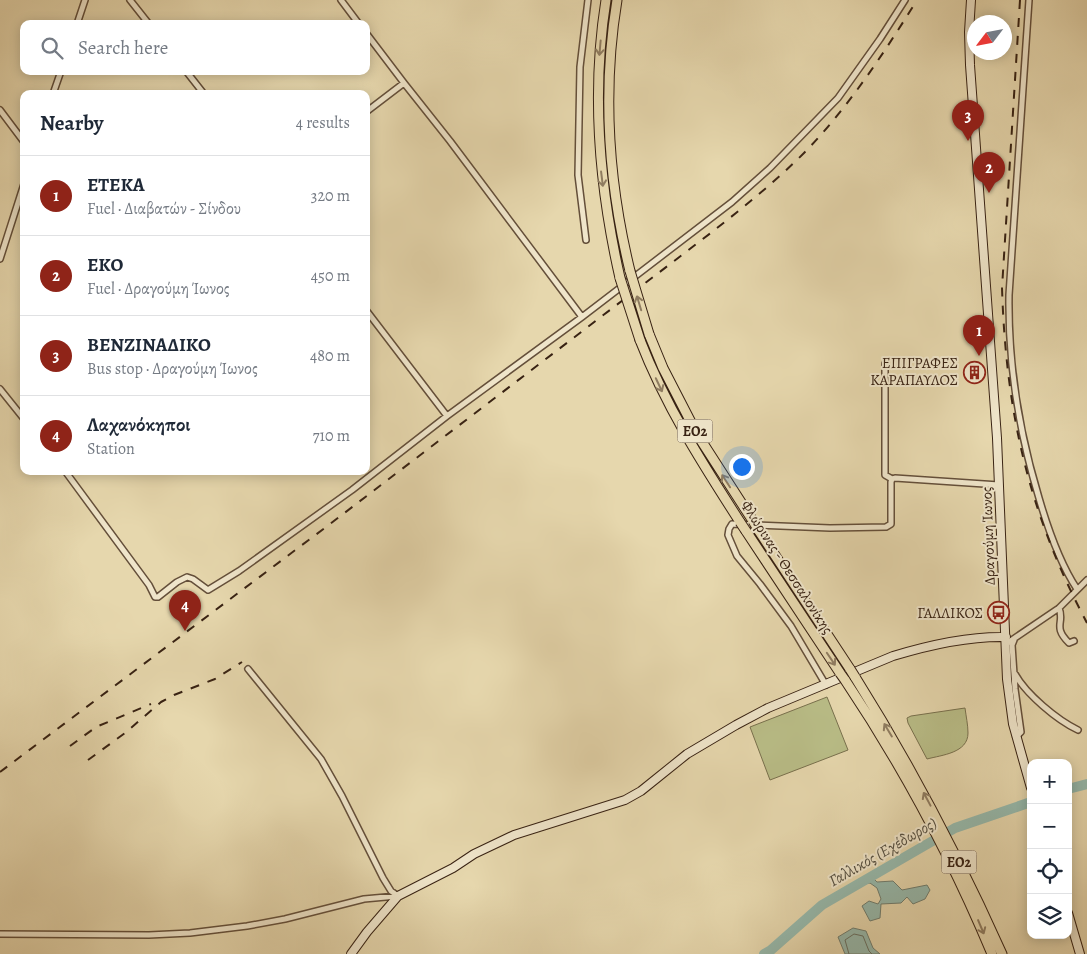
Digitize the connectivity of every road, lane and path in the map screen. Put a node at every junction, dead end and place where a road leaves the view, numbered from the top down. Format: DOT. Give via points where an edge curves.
graph roads {
  1 [pos="85,0"];
  2 [pos="130,0"];
  3 [pos="341,0"];
  4 [pos="588,0"];
  5 [pos="606,0"];
  6 [pos="616,0"];
  7 [pos="905,0"];
  8 [pos="971,0"];
  9 [pos="1029,0"];
  10 [pos="78,20"];
  11 [pos="146,20"];
  12 [pos="356,20"];
  13 [pos="370,38"];
  14 [pos="60,75"];
  15 [pos="189,75"];
  16 [pos="404,83"];
  17 [pos="54,90"];
  18 [pos="201,90"];
  19 [pos="370,109"];
  20 [pos="0,110"];
  21 [pos="20,137"];
  22 [pos="20,196"];
  23 [pos="586,240"];
  24 [pos="1,254"];
  25 [pos="370,315"];
  26 [pos="582,317"];
  27 [pos="885,364"];
  28 [pos="0,388"];
  29 [pos="20,414"];
  30 [pos="447,416"];
  31 [pos="68,475"];
  32 [pos="892,479"];
  33 [pos="999,485"];
  34 [pos="1087,580"];
  35 [pos="1077,589"];
  36 [pos="1059,608"];
  37 [pos="1014,640"];
  38 [pos="1006,641"];
  39 [pos="1074,641"];
  40 [pos="248,669"];
  41 [pos="1015,674"];
  42 [pos="826,685"];
  43 [pos="1078,730"];
  44 [pos="1016,738"];
  45 [pos="909,773"];
  46 [pos="1027,774"];
  47 [pos="398,896"];
  48 [pos="1072,927"];
  49 [pos="0,934"];
  50 [pos="351,954"];
  51 [pos="992,954"];
  52 [pos="1001,954"];
  53 [pos="1080,954"];
  1 -- 10 [label="street"];
  2 -- 11 [label="street"];
  3 -- 12 [label="street"];
  4 -- 23 [label="street" via="580,67 578,175"];
  5 -- 45 [label="main road, Φλώρινας - Θεσσαλονίκης / ΕΟ2, one-way, bridge" via="597,117 605,205 620,278 640,340 679,424 740,522"];
  45 -- 6 [label="main road, Φλώρινας - Θεσσαλονίκης / ΕΟ2, one-way, bridge" via="853,673 696,434 649,334 630,271 615,201 608,117 610,49"];
  7 -- 26 [label="street" via="838,98 770,168 717,214"];
  8 -- 33 [label="main road, Δραγούμη Ίωνος" via="970,64"];
  9 -- 35 [label="street" via="1009,336 1018,413 1035,486 1052,538"];
  13 -- 16 [label="street"];
  14 -- 17 [label="street"];
  15 -- 18 [label="street"];
  16 -- 19 [label="street"];
  16 -- 26 [label="street"];
  20 -- 21 [label="street"];
  22 -- 24 [label="street"];
  25 -- 30 [label="street"];
  26 -- 30 [label="street"];
  27 -- 32 [label="street" via="884,472"];
  28 -- 29 [label="street"];
  30 -- 31 [label="street" via="352,490 208,590 187,577 156,598"];
  32 -- 33 [label="street"];
  32 -- 42 [label="street" via="891,524 886,527 732,524 729,529 730,542 737,556 791,626"];
  33 -- 38 [label="main road, Δραγούμη Ίωνος"];
  34 -- 35 [label="street"];
  35 -- 36 [label="street"];
  36 -- 37 [label="street"];
  36 -- 39 [label="street" via="1060,630 1069,643"];
  37 -- 38 [label="street"];
  37 -- 41 [label="street"];
  38 -- 42 [label="main road" via="978,638 930,645 893,656"];
  38 -- 44 [label="main road, Δραγούμη Ίωνος" via="1008,691"];
  40 -- 47 [label="street" via="321,759 383,878"];
  41 -- 43 [label="street" via="1040,702"];
  41 -- 44 [label="street" via="1021,732"];
  42 -- 47 [label="main road" via="768,708 711,739 625,800 508,837"];
  44 -- 46 [label="main road, Δραγούμη Ίωνος"];
  45 -- 51 [label="main road, Φλώρινας - Θεσσαλονίκης / ΕΟ2, one-way"];
  52 -- 45 [label="main road, Φλώρινας - Θεσσαλονίκης / ΕΟ2, one-way" via="957,858"];
  47 -- 49 [label="street" via="364,899 247,926 190,933"];
  47 -- 50 [label="main road"];
  48 -- 53 [label="main road"];
}
